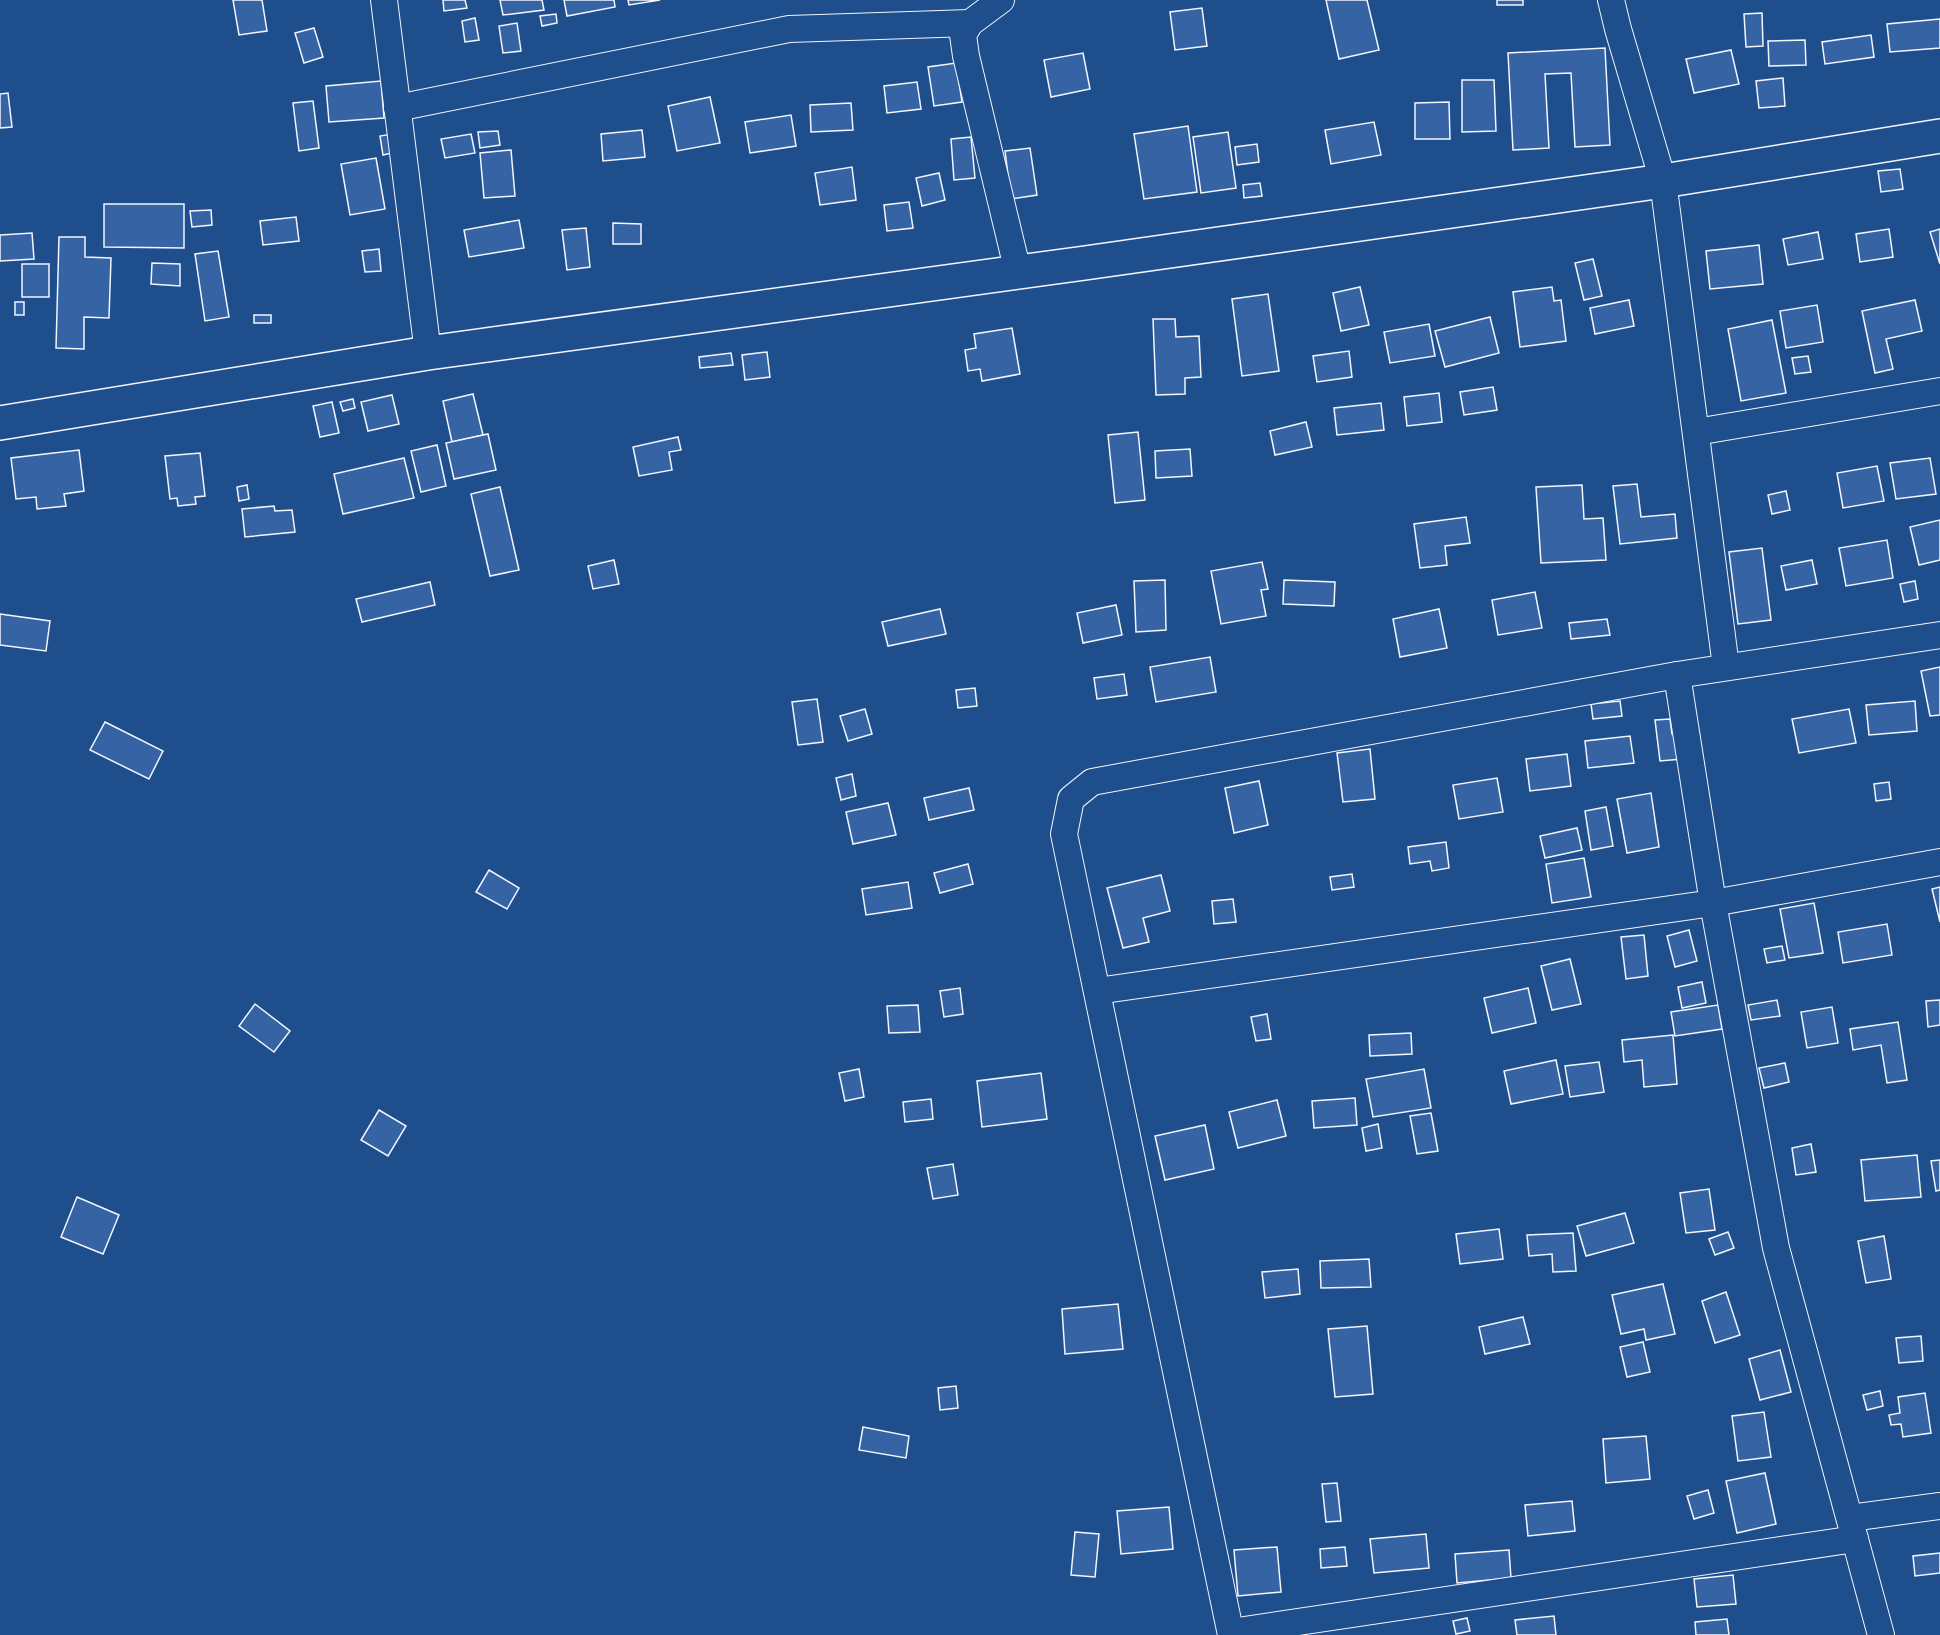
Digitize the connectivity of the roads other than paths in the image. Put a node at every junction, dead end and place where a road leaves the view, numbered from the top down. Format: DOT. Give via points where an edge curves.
graph roads {
  1 [pos="384,0"];
  2 [pos="1001,0"];
  3 [pos="1611,0"];
  4 [pos="970,23"];
  5 [pos="397,108"];
  6 [pos="1940,135"];
  7 [pos="1663,181"];
  8 [pos="1018,272"];
  9 [pos="428,353"];
  10 [pos="1940,391"];
  11 [pos="0,423"];
  12 [pos="1696,432"];
  13 [pos="1940,635"];
  14 [pos="1726,667"];
  15 [pos="1677,675"];
  16 [pos="1940,862"];
  17 [pos="1713,903"];
  18 [pos="1096,992"];
  19 [pos="1940,1506"];
  20 [pos="1852,1529"];
  21 [pos="1231,1633"];
  22 [pos="1881,1635"];
  1 -- 5 [label="street"];
  2 -- 4 [label="street"];
  3 -- 7 [label="street"];
  4 -- 5 [label="street" via="789,29"];
  4 -- 8 [label="street" via="963,35 966,56"];
  5 -- 9 [label="street"];
  6 -- 7 [label="street"];
  7 -- 8 [label="street"];
  7 -- 12 [label="street"];
  8 -- 9 [label="street"];
  9 -- 11 [label="street"];
  10 -- 12 [label="street"];
  12 -- 14 [label="street"];
  13 -- 14 [label="street"];
  14 -- 15 [label="street"];
  15 -- 17 [label="street"];
  15 -- 18 [label="street" via="1092,782 1071,799 1064,834"];
  16 -- 17 [label="street"];
  17 -- 18 [label="street"];
  17 -- 20 [label="street" via="1776,1248"];
  18 -- 21 [label="street"];
  19 -- 20 [label="street"];
  20 -- 21 [label="street"];
  20 -- 22 [label="street"];
}
